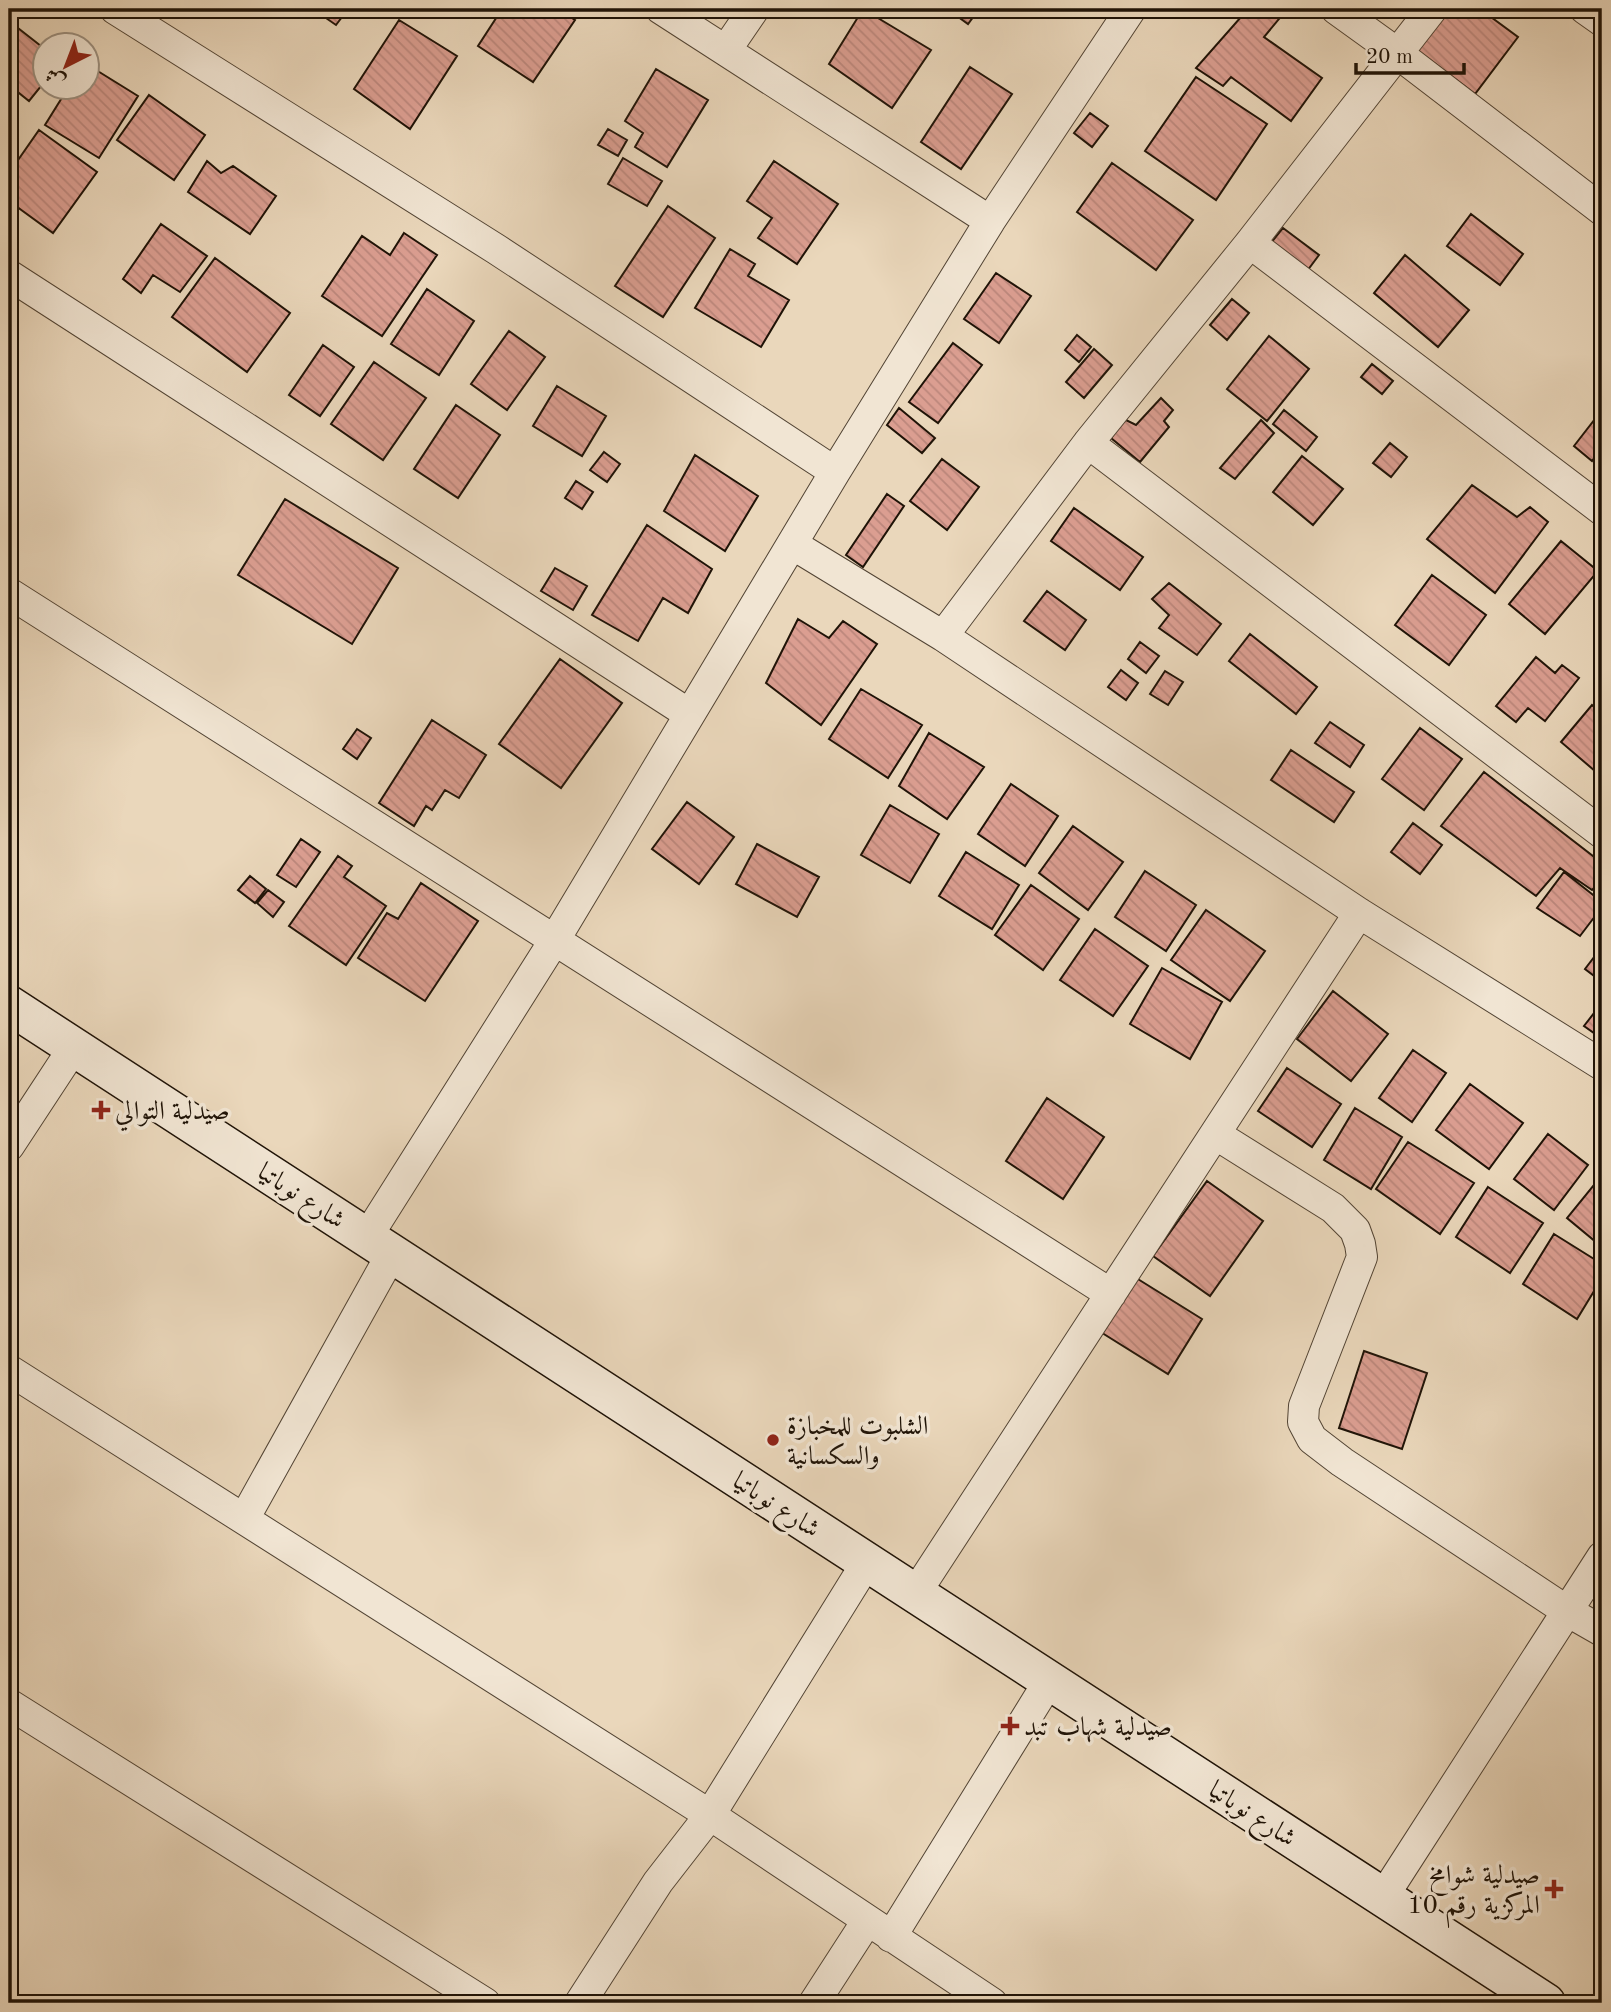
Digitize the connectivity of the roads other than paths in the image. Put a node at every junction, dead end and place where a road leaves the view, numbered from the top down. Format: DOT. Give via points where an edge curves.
graph roads {
  1 [pos="115,9"];
  2 [pos="662,9"];
  3 [pos="754,9"];
  4 [pos="1131,9"];
  5 [pos="1336,9"];
  6 [pos="1432,9"];
  7 [pos="1585,9"];
  8 [pos="1602,21"];
  9 [pos="726,50"];
  10 [pos="1397,52"];
  11 [pos="1602,210"];
  12 [pos="990,221"];
  13 [pos="1250,243"];
  14 [pos="9,275"];
  15 [pos="1088,443"];
  16 [pos="835,472"];
  17 [pos="1602,510"];
  18 [pos="792,544"];
  19 [pos="9,593"];
  20 [pos="943,636"];
  21 [pos="689,714"];
  22 [pos="1602,833"];
  23 [pos="1359,913"];
  24 [pos="554,941"];
  25 [pos="9,1005"];
  26 [pos="74,1047"];
  27 [pos="1602,1065"];
  28 [pos="1215,1134"];
  29 [pos="9,1146"];
  30 [pos="380,1245"];
  31 [pos="1111,1294"];
  32 [pos="9,1370"];
  33 [pos="244,1519"];
  34 [pos="1602,1557"];
  35 [pos="867,1562"];
  36 [pos="915,1594"];
  37 [pos="1567,1611"];
  38 [pos="1602,1631"];
  39 [pos="1049,1681"];
  40 [pos="9,1704"];
  41 [pos="710,1815"];
  42 [pos="1383,1897"];
  43 [pos="879,1929"];
  44 [pos="485,2003"];
  45 [pos="580,2003"];
  46 [pos="814,2003"];
  47 [pos="992,2003"];
  48 [pos="1546,2003"];
  1 -- 16 [label="street" via="496,249"];
  2 -- 9 [label="street"];
  3 -- 9 [label="street"];
  4 -- 12 [label="street"];
  5 -- 10 [label="street"];
  6 -- 10 [label="street"];
  7 -- 8 [label="street"];
  9 -- 12 [label="street"];
  10 -- 11 [label="street"];
  10 -- 13 [label="street"];
  12 -- 16 [label="street"];
  13 -- 15 [label="street"];
  13 -- 17 [label="street"];
  14 -- 21 [label="street"];
  15 -- 20 [label="street"];
  15 -- 22 [label="street"];
  16 -- 18 [label="street"];
  18 -- 20 [label="street"];
  18 -- 21 [label="street"];
  19 -- 24 [label="street"];
  20 -- 23 [label="street"];
  21 -- 24 [label="street"];
  23 -- 27 [label="street"];
  23 -- 28 [label="street"];
  24 -- 30 [label="street"];
  24 -- 31 [label="street"];
  25 -- 26 [label="street, شارع نوباتيا"];
  26 -- 29 [label="street"];
  26 -- 30 [label="street, شارع نوباتيا"];
  28 -- 31 [label="street"];
  28 -- 37 [label="street" via="1332,1208 1355,1230 1360,1244 1362,1257 1304,1406 1303,1422 1312,1439"];
  30 -- 33 [label="street"];
  30 -- 35 [label="street, شارع نوباتيا"];
  31 -- 36 [label="street"];
  32 -- 33 [label="street"];
  33 -- 41 [label="street"];
  34 -- 37 [label="street"];
  35 -- 36 [label="street, شارع نوباتيا"];
  35 -- 41 [label="street"];
  36 -- 39 [label="street, شارع نوباتيا"];
  37 -- 38 [label="street"];
  37 -- 42 [label="street"];
  39 -- 42 [label="street, شارع نوباتيا"];
  39 -- 43 [label="street"];
  40 -- 44 [label="street"];
  41 -- 43 [label="street"];
  41 -- 45 [label="street" via="658,1882"];
  42 -- 48 [label="street, شارع نوباتيا"];
  43 -- 46 [label="street"];
  43 -- 47 [label="street"];
}
